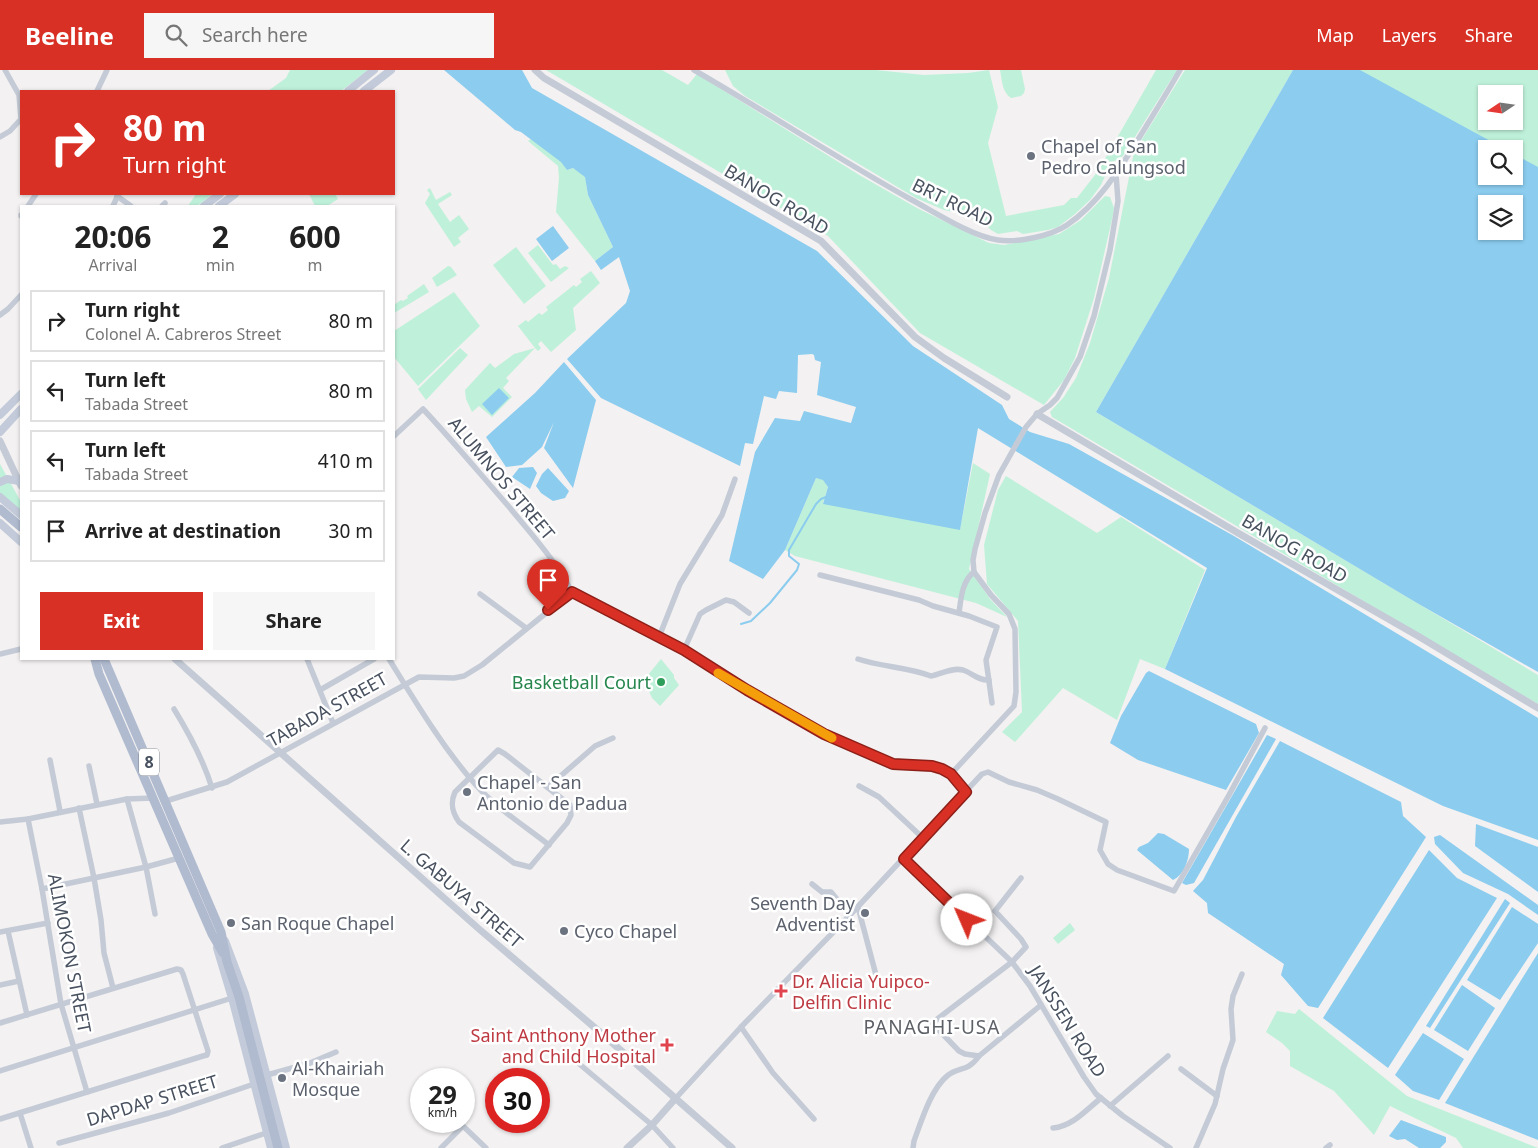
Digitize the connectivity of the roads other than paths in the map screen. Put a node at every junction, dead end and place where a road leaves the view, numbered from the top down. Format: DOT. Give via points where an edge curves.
graph roads {
  1 [pos="5,70"];
  2 [pos="107,70"];
  3 [pos="374,70"];
  4 [pos="391,70"];
  5 [pos="535,70"];
  6 [pos="694,70"];
  7 [pos="1180,70"];
  8 [pos="97,90"];
  9 [pos="349,90"];
  10 [pos="365,90"];
  11 [pos="20,107"];
  12 [pos="20,120"];
  13 [pos="0,137"];
  14 [pos="1116,174"];
  15 [pos="118,195"];
  16 [pos="219,195"];
  17 [pos="234,195"];
  18 [pos="130,205"];
  19 [pos="205,205"];
  20 [pos="220,205"];
  21 [pos="20,296"];
  22 [pos="0,315"];
  23 [pos="20,395"];
  24 [pos="1007,397"];
  25 [pos="20,410"];
  26 [pos="0,414"];
  27 [pos="1037,414"];
  28 [pos="0,432"];
  29 [pos="395,435"];
  30 [pos="0,440"];
  31 [pos="735,479"];
  32 [pos="0,482"];
  33 [pos="20,484"];
  34 [pos="0,497"];
  35 [pos="0,509"];
  36 [pos="20,514"];
  37 [pos="0,523"];
  38 [pos="20,526"];
  39 [pos="20,541"];
  40 [pos="974,572"];
  41 [pos="820,575"];
  42 [pos="572,592"];
  43 [pos="480,594"];
  44 [pos="749,612"];
  45 [pos="959,612"];
  46 [pos="526,628"];
  47 [pos="659,637"];
  48 [pos="20,649"];
  49 [pos="684,650"];
  50 [pos="0,654"];
  51 [pos="858,659"];
  52 [pos="93,660"];
  53 [pos="106,660"];
  54 [pos="176,660"];
  55 [pos="307,660"];
  56 [pos="372,660"];
  57 [pos="390,660"];
  58 [pos="989,680"];
  59 [pos="404,684"];
  60 [pos="320,690"];
  61 [pos="992,703"];
  62 [pos="1538,708"];
  63 [pos="174,709"];
  64 [pos="333,723"];
  65 [pos="1265,728"];
  66 [pos="613,738"];
  67 [pos="279,752"];
  68 [pos="50,760"];
  69 [pos="89,766"];
  70 [pos="951,774"];
  71 [pos="469,776"];
  72 [pos="859,786"];
  73 [pos="548,787"];
  74 [pos="212,788"];
  75 [pos="966,792"];
  76 [pos="154,798"];
  77 [pos="127,799"];
  78 [pos="166,801"];
  79 [pos="97,804"];
  80 [pos="79,808"];
  81 [pos="60,811"];
  82 [pos="28,818"];
  83 [pos="0,822"];
  84 [pos="923,838"];
  85 [pos="549,845"];
  86 [pos="180,858"];
  87 [pos="904,859"];
  88 [pos="146,867"];
  89 [pos="94,878"];
  90 [pos="1021,878"];
  91 [pos="812,884"];
  92 [pos="42,889"];
  93 [pos="858,907"];
  94 [pos="154,914"];
  95 [pos="850,915"];
  96 [pos="48,923"];
  97 [pos="8,931"];
  98 [pos="0,932"];
  99 [pos="217,933"];
  100 [pos="1012,962"];
  101 [pos="1242,974"];
  102 [pos="19,981"];
  103 [pos="885,981"];
  104 [pos="0,985"];
  105 [pos="113,988"];
  106 [pos="232,998"];
  107 [pos="61,1004"];
  108 [pos="1041,1005"];
  109 [pos="195,1010"];
  110 [pos="27,1015"];
  111 [pos="0,1023"];
  112 [pos="741,1027"];
  113 [pos="74,1048"];
  114 [pos="336,1052"];
  115 [pos="979,1056"];
  116 [pos="1168,1056"];
  117 [pos="578,1062"];
  118 [pos="1181,1069"];
  119 [pos="0,1072"];
  120 [pos="267,1075"];
  121 [pos="254,1084"];
  122 [pos="86,1092"];
  123 [pos="1217,1096"];
  124 [pos="1101,1098"];
  125 [pos="675,1099"];
  126 [pos="1110,1106"];
  127 [pos="20,1113"];
  128 [pos="0,1119"];
  129 [pos="814,1119"];
  130 [pos="652,1125"];
  131 [pos="1053,1128"];
  132 [pos="266,1132"];
  133 [pos="59,1143"];
  134 [pos="32,1148"];
  135 [pos="222,1148"];
  136 [pos="271,1148"];
  137 [pos="278,1148"];
  138 [pos="286,1148"];
  139 [pos="441,1148"];
  140 [pos="486,1148"];
  141 [pos="627,1148"];
  142 [pos="673,1148"];
  143 [pos="732,1148"];
  144 [pos="913,1148"];
  145 [pos="1170,1148"];
  146 [pos="1196,1148"];
  1 -- 11 [label="street" via="19,95"];
  2 -- 8 [label="street"];
  3 -- 9 [label="main road"];
  4 -- 10 [label="main road"];
  5 -- 24 [label="street, BANOG ROAD" via="821,241 916,337"];
  6 -- 14 [label="street, BRT ROAD" via="947,220 998,240 1044,235 1066,225 1099,196"];
  7 -- 14 [label="street, BRT ROAD"];
  12 -- 13 [label="street"];
  14 -- 27 [label="street" via="1118,201 1115,223 1094,316 1071,376 1057,398"];
  15 -- 18 [label="street"];
  16 -- 19 [label="main road"];
  17 -- 20 [label="main road"];
  21 -- 22 [label="street"];
  23 -- 26 [label="main road"];
  25 -- 28 [label="main road"];
  27 -- 40 [label="street" via="999,475 973,560"];
  27 -- 62 [label="street, BANOG ROAD"];
  29 -- 42 [label="street, ALUMNOS STREET" via="423,409 532,534"];
  30 -- 33 [label="street"];
  31 -- 47 [label="street" via="722,515 680,584"];
  32 -- 33 [label="main road" via="7,479"];
  34 -- 36 [label="main road"];
  35 -- 38 [label="main road"];
  37 -- 39 [label="main road"];
  40 -- 45 [label="street" via="965,582"];
  40 -- 70 [label="street" via="1013,622 1016,699 1014,706"];
  41 -- 45 [label="street"];
  42 -- 46 [label="street, TABADA STREET"];
  42 -- 47 [label="street"];
  43 -- 46 [label="street"];
  44 -- 49 [label="street" via="726,600 706,610 700,614"];
  45 -- 58 [label="street" via="997,627 986,660"];
  46 -- 59 [label="street, TABADA STREET" via="464,676 419,677"];
  47 -- 49 [label="street"];
  48 -- 50 [label="street"];
  49 -- 70 [label="street" via="747,690 834,738 893,764 932,766"];
  51 -- 58 [label="street" via="931,676 961,669 983,681"];
  52 -- 76 [label="main road, 8"];
  53 -- 78 [label="main road, 8"];
  54 -- 67 [label="street, L. GABUYA STREET"];
  55 -- 60 [label="street"];
  56 -- 60 [label="street"];
  57 -- 59 [label="street"];
  58 -- 61 [label="street"];
  59 -- 64 [label="street, TABADA STREET"];
  59 -- 71 [label="street"];
  60 -- 64 [label="street"];
  63 -- 74 [label="street" via="196,744"];
  64 -- 67 [label="street, TABADA STREET"];
  65 -- 75 [label="street" via="1174,891 1116,870 1108,864 1100,850 1106,822 1058,799 988,772 982,774"];
  66 -- 73 [label="street" via="595,746"];
  67 -- 74 [label="street, TABADA STREET"];
  67 -- 125 [label="street, L. GABUYA STREET"];
  68 -- 81 [label="street"];
  69 -- 79 [label="street"];
  70 -- 75 [label="street"];
  71 -- 73 [label="street" via="498,750"];
  71 -- 85 [label="street" via="488,796"];
  71 -- 85 [label="street" via="452,799 459,822 514,864 523,867 530,867"];
  72 -- 84 [label="street" via="878,797"];
  73 -- 85 [label="street" via="570,804 571,815"];
  74 -- 78 [label="street, TABADA STREET"];
  75 -- 84 [label="street"];
  76 -- 77 [label="street"];
  76 -- 86 [label="main road, 8"];
  77 -- 79 [label="street"];
  77 -- 88 [label="street"];
  78 -- 99 [label="main road, 8"];
  79 -- 80 [label="street"];
  80 -- 81 [label="street"];
  80 -- 89 [label="street"];
  81 -- 82 [label="street"];
  82 -- 83 [label="street"];
  82 -- 92 [label="street, ALIMOKON STREET"];
  84 -- 87 [label="street"];
  86 -- 88 [label="street"];
  86 -- 99 [label="main road, 8"];
  87 -- 93 [label="street"];
  87 -- 100 [label="street, JANSSEN ROAD"];
  88 -- 89 [label="street"];
  88 -- 94 [label="street"];
  89 -- 92 [label="street"];
  89 -- 105 [label="street" via="104,953"];
  90 -- 100 [label="street" via="995,911 1026,947"];
  91 -- 95 [label="street" via="822,892 832,892"];
  92 -- 96 [label="street, ALIMOKON STREET"];
  93 -- 95 [label="street"];
  93 -- 103 [label="street" via="876,975"];
  95 -- 112 [label="street"];
  96 -- 97 [label="street"];
  96 -- 107 [label="street, ALIMOKON STREET"];
  97 -- 98 [label="street"];
  97 -- 102 [label="street"];
  99 -- 106 [label="main road, 8"];
  99 -- 120 [label="main road, 8" via="234,962"];
  99 -- 137 [label="main road, 8" via="239,998"];
  100 -- 108 [label="street, JANSSEN ROAD"];
  100 -- 115 [label="street" via="932,1023 959,1051"];
  101 -- 123 [label="street" via="1231,1009 1233,1040"];
  102 -- 104 [label="street"];
  102 -- 110 [label="street"];
  105 -- 107 [label="street"];
  105 -- 109 [label="street" via="177,968 181,970"];
  106 -- 109 [label="street"];
  106 -- 121 [label="main road, 8"];
  107 -- 110 [label="street"];
  107 -- 113 [label="street, ALIMOKON STREET"];
  108 -- 115 [label="street"];
  108 -- 124 [label="street, JANSSEN ROAD" via="1084,1077"];
  109 -- 113 [label="street"];
  109 -- 122 [label="street" via="207,1055"];
  110 -- 111 [label="street"];
  112 -- 125 [label="street"];
  112 -- 129 [label="street" via="773,1072"];
  113 -- 119 [label="street"];
  113 -- 122 [label="street, ALIMOKON STREET"];
  114 -- 120 [label="street"];
  115 -- 144 [label="street" via="973,1065 944,1079 929,1102"];
  116 -- 126 [label="street"];
  117 -- 130 [label="street"];
  118 -- 123 [label="street"];
  120 -- 138 [label="main road, 8"];
  121 -- 132 [label="main road, 8"];
  121 -- 133 [label="street, DAPDAP STREET" via="169,1113"];
  122 -- 127 [label="street"];
  123 -- 146 [label="street"];
  124 -- 126 [label="street, JANSSEN ROAD"];
  124 -- 131 [label="street" via="1070,1124"];
  125 -- 130 [label="street"];
  125 -- 143 [label="street, L. GABUYA STREET"];
  126 -- 145 [label="street, JANSSEN ROAD"];
  127 -- 128 [label="street"];
  127 -- 134 [label="street"];
  130 -- 141 [label="street"];
  130 -- 142 [label="street"];
  132 -- 135 [label="street"];
  132 -- 136 [label="main road, 8"];
  139 -- 140 [label="street" via="464,1126"];
}
